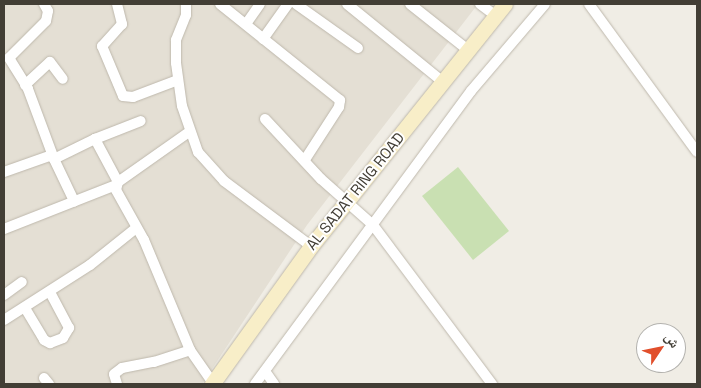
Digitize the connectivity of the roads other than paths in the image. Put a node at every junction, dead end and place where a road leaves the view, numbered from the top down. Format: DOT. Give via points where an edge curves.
graph roads {
  1 [pos="44,4"];
  2 [pos="117,4"];
  3 [pos="186,4"];
  4 [pos="220,4"];
  5 [pos="260,4"];
  6 [pos="288,4"];
  7 [pos="296,4"];
  8 [pos="347,4"];
  9 [pos="410,4"];
  10 [pos="480,4"];
  11 [pos="545,4"];
  12 [pos="589,4"];
  13 [pos="500,10"];
  14 [pos="246,24"];
  15 [pos="263,38"];
  16 [pos="358,48"];
  17 [pos="468,50"];
  18 [pos="5,57"];
  19 [pos="63,79"];
  20 [pos="178,80"];
  21 [pos="443,82"];
  22 [pos="25,85"];
  23 [pos="265,119"];
  24 [pos="141,121"];
  25 [pos="189,132"];
  26 [pos="95,139"];
  27 [pos="697,152"];
  28 [pos="53,157"];
  29 [pos="304,161"];
  30 [pos="4,172"];
  31 [pos="117,184"];
  32 [pos="74,201"];
  33 [pos="346,203"];
  34 [pos="373,225"];
  35 [pos="136,228"];
  36 [pos="4,229"];
  37 [pos="311,246"];
  38 [pos="22,282"];
  39 [pos="50,293"];
  40 [pos="4,295"];
  41 [pos="25,308"];
  42 [pos="4,319"];
  43 [pos="190,350"];
  44 [pos="265,371"];
  45 [pos="117,384"];
  46 [pos="213,384"];
  47 [pos="255,384"];
  48 [pos="274,384"];
  49 [pos="492,384"];
  1 -- 18 [label="street" via="48,11 46,21"];
  2 -- 20 [label="street" via="122,24 102,46 123,96 133,98"];
  3 -- 20 [label="street" via="186,15 176,40"];
  4 -- 14 [label="street"];
  5 -- 14 [label="street"];
  6 -- 15 [label="street"];
  7 -- 16 [label="street"];
  8 -- 21 [label="street"];
  9 -- 17 [label="street"];
  10 -- 13 [label="street"];
  11 -- 34 [label="street" via="471,91"];
  12 -- 27 [label="street"];
  13 -- 17 [label="main road, AL SADAT RING ROAD"];
  14 -- 15 [label="street"];
  15 -- 29 [label="street" via="340,100 339,107"];
  17 -- 21 [label="main road, AL SADAT RING ROAD"];
  18 -- 22 [label="street"];
  19 -- 22 [label="street" via="50,62"];
  20 -- 25 [label="street"];
  21 -- 33 [label="main road, AL SADAT RING ROAD"];
  22 -- 28 [label="street"];
  23 -- 29 [label="street"];
  24 -- 26 [label="street"];
  25 -- 31 [label="street"];
  25 -- 37 [label="street" via="198,152 224,181"];
  26 -- 28 [label="street"];
  26 -- 31 [label="street"];
  28 -- 30 [label="street"];
  28 -- 32 [label="street"];
  29 -- 33 [label="street"];
  31 -- 32 [label="street"];
  31 -- 35 [label="street" via="118,196"];
  32 -- 36 [label="street"];
  33 -- 34 [label="street"];
  33 -- 37 [label="main road, AL SADAT RING ROAD"];
  34 -- 44 [label="street"];
  34 -- 49 [label="street"];
  35 -- 39 [label="street"];
  35 -- 43 [label="street"];
  37 -- 46 [label="main road, AL SADAT RING ROAD"];
  38 -- 40 [label="street"];
  39 -- 41 [label="street"];
  39 -- 41 [label="street" via="69,328 63,338 50,343 44,340"];
  41 -- 42 [label="street"];
  43 -- 45 [label="street" via="122,368 114,374"];
  43 -- 46 [label="street"];
  44 -- 47 [label="street"];
  44 -- 48 [label="street"];
}
